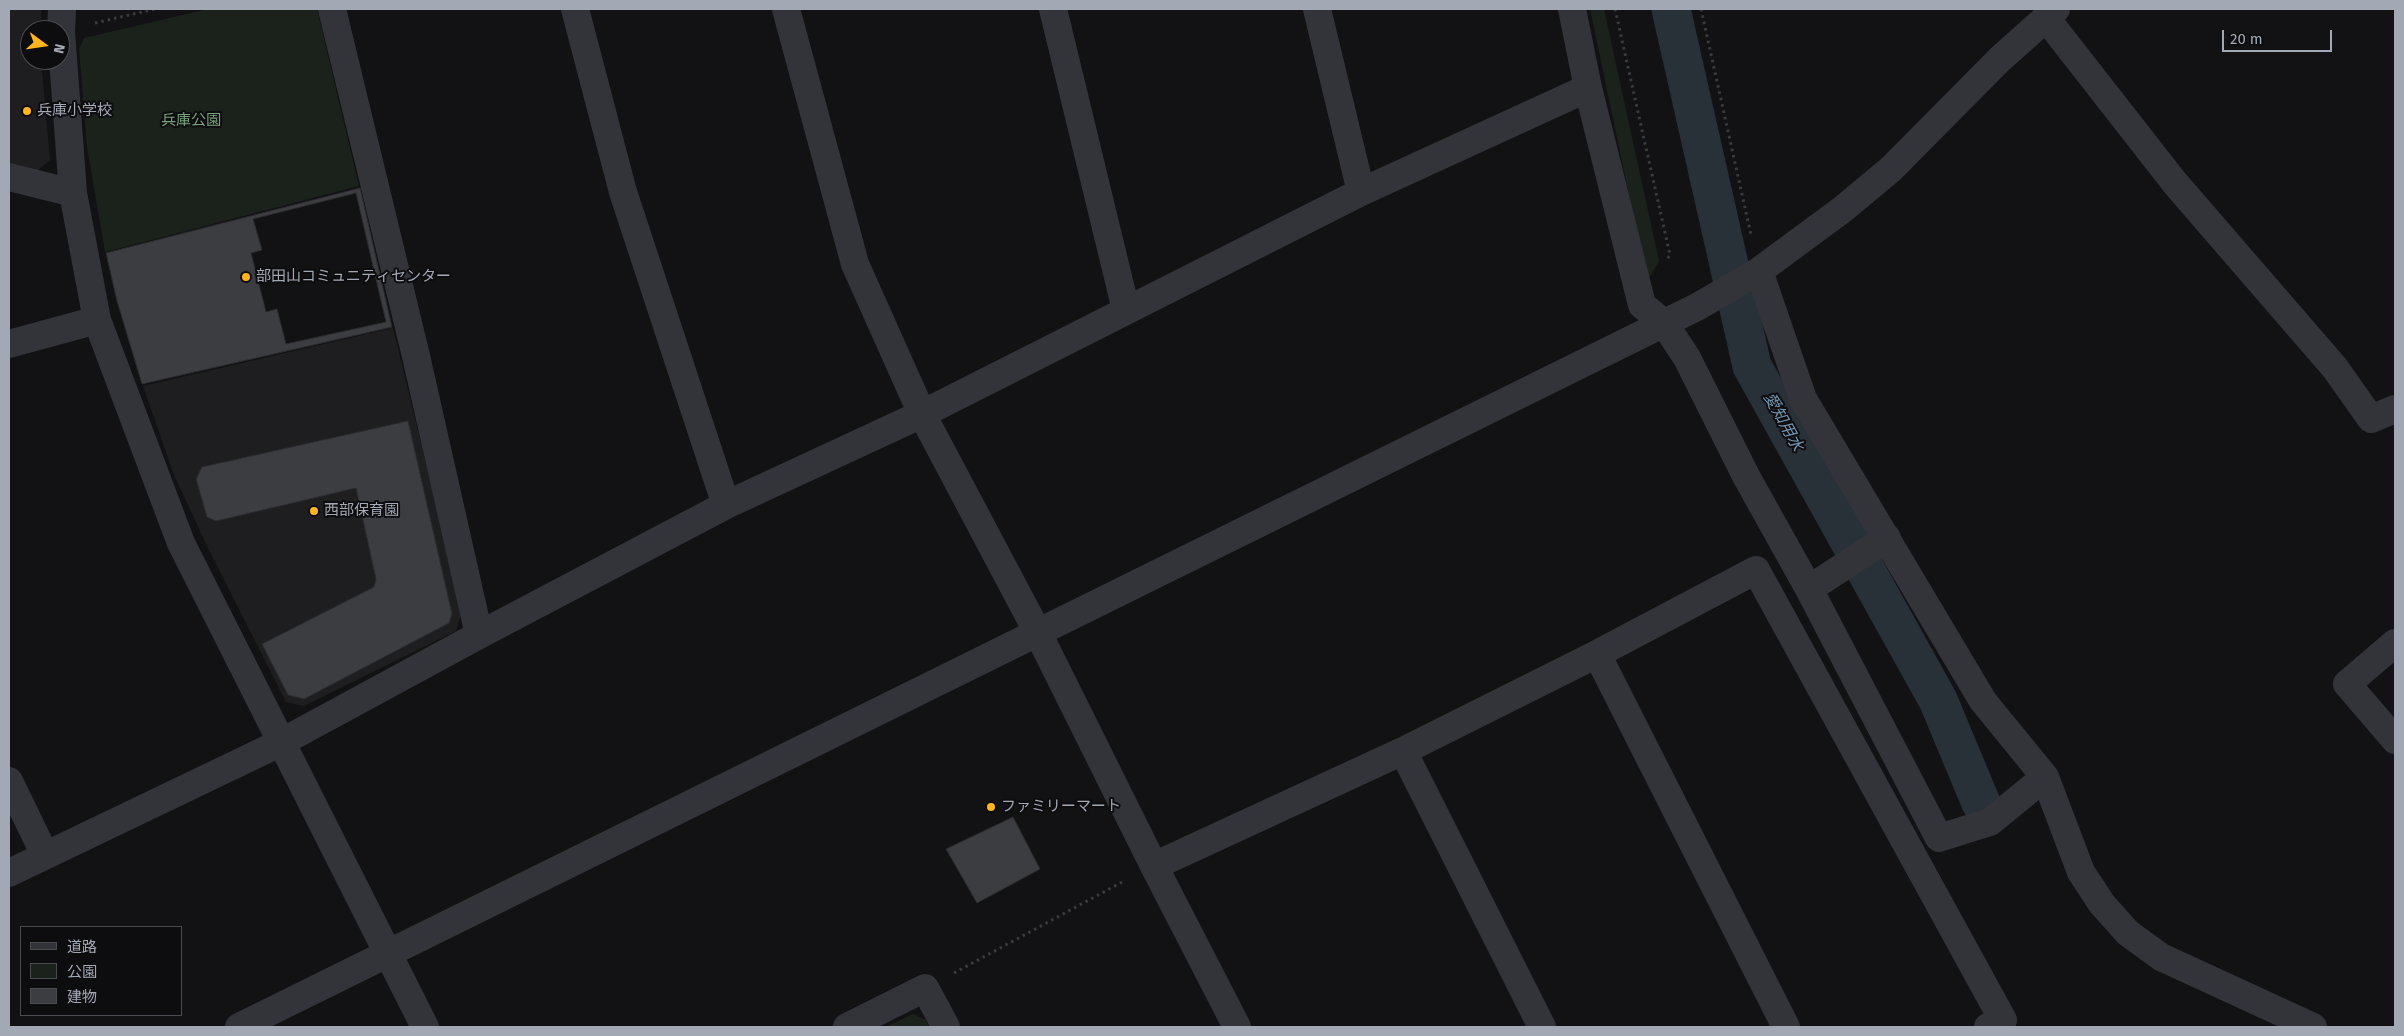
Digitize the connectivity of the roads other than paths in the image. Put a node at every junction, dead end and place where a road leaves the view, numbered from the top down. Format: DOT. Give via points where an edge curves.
graph roads {
  1 [pos="332,9"];
  2 [pos="575,9"];
  3 [pos="786,9"];
  4 [pos="1054,9"];
  5 [pos="1317,9"];
  6 [pos="1572,9"];
  7 [pos="2051,13"];
  8 [pos="65,70"];
  9 [pos="1588,88"];
  10 [pos="9,177"];
  11 [pos="1361,192"];
  12 [pos="73,194"];
  13 [pos="1759,271"];
  14 [pos="1126,310"];
  15 [pos="98,320"];
  16 [pos="1664,323"];
  17 [pos="9,344"];
  18 [pos="2395,409"];
  19 [pos="922,414"];
  20 [pos="726,506"];
  21 [pos="1887,538"];
  22 [pos="1809,589"];
  23 [pos="1038,633"];
  24 [pos="479,635"];
  25 [pos="2395,643"];
  26 [pos="1597,654"];
  27 [pos="2395,740"];
  28 [pos="280,743"];
  29 [pos="1403,751"];
  30 [pos="2045,777"];
  31 [pos="9,780"];
  32 [pos="45,855"];
  33 [pos="1154,866"];
  34 [pos="9,873"];
  35 [pos="389,952"];
  36 [pos="238,1027"];
  37 [pos="425,1027"];
  38 [pos="847,1027"];
  39 [pos="946,1027"];
  40 [pos="1237,1027"];
  41 [pos="1542,1027"];
  42 [pos="1786,1027"];
  43 [pos="1988,1027"];
  44 [pos="2313,1027"];
  1 -- 24 [label="street" via="414,347"];
  2 -- 20 [label="street" via="624,192"];
  3 -- 19 [label="street" via="855,264"];
  4 -- 14 [label="street"];
  5 -- 11 [label="street"];
  6 -- 9 [label="street"];
  7 -- 13 [label="street" via="2000,59 1891,169"];
  7 -- 18 [label="street" via="2175,183 2335,368 2372,419"];
  8 -- 12 [label="street"];
  9 -- 11 [label="street"];
  9 -- 16 [label="street" via="1642,305"];
  10 -- 12 [label="street"];
  11 -- 14 [label="street"];
  12 -- 15 [label="street"];
  13 -- 16 [label="street"];
  13 -- 21 [label="street" via="1803,399"];
  14 -- 19 [label="street"];
  15 -- 17 [label="street"];
  15 -- 28 [label="street" via="181,543"];
  16 -- 22 [label="street" via="1687,358 1746,476"];
  16 -- 23 [label="street"];
  19 -- 20 [label="street"];
  19 -- 23 [label="street"];
  20 -- 24 [label="street"];
  21 -- 22 [label="street"];
  21 -- 30 [label="street" via="1983,701"];
  22 -- 30 [label="street" via="1939,838 1990,822"];
  23 -- 33 [label="street"];
  23 -- 35 [label="street"];
  24 -- 28 [label="street"];
  25 -- 27 [label="street" via="2346,684"];
  26 -- 29 [label="street"];
  26 -- 42 [label="street"];
  26 -- 43 [label="street" via="1756,570 2003,1020"];
  28 -- 32 [label="street"];
  28 -- 35 [label="street"];
  29 -- 33 [label="street"];
  29 -- 41 [label="street"];
  30 -- 44 [label="street" via="2081,872 2102,904 2128,933 2161,957"];
  31 -- 32 [label="street"];
  32 -- 34 [label="street"];
  33 -- 40 [label="street"];
  35 -- 36 [label="street"];
  35 -- 37 [label="street"];
  38 -- 39 [label="street" via="925,988"];
}
